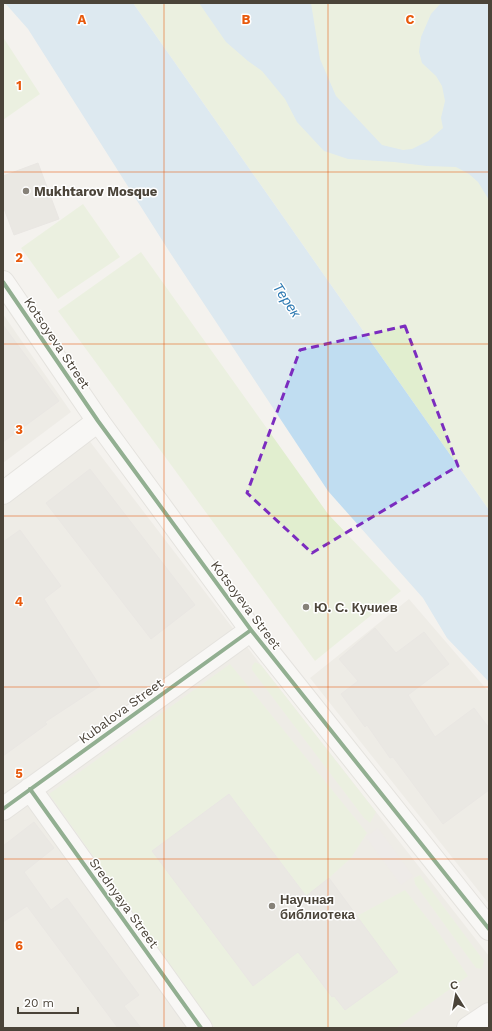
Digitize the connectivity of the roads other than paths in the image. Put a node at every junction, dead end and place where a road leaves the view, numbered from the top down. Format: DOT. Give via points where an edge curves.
graph roads {
  1 [pos="3,282"];
  2 [pos="98,421"];
  3 [pos="3,492"];
  4 [pos="251,630"];
  5 [pos="30,789"];
  6 [pos="3,809"];
  7 [pos="489,929"];
  8 [pos="489,1014"];
  9 [pos="201,1028"];
  10 [pos="468,1028"];
  1 -- 2 [label="street, Kotsoyeva Street"];
  2 -- 3 [label="street"];
  2 -- 4 [label="street, Kotsoyeva Street"];
  4 -- 5 [label="street, Kubalova Street"];
  4 -- 7 [label="street, Kotsoyeva Street"];
  5 -- 6 [label="street, Kubalova Street"];
  5 -- 9 [label="street, Srednyaya Street"];
  8 -- 10 [label="street"];
}
